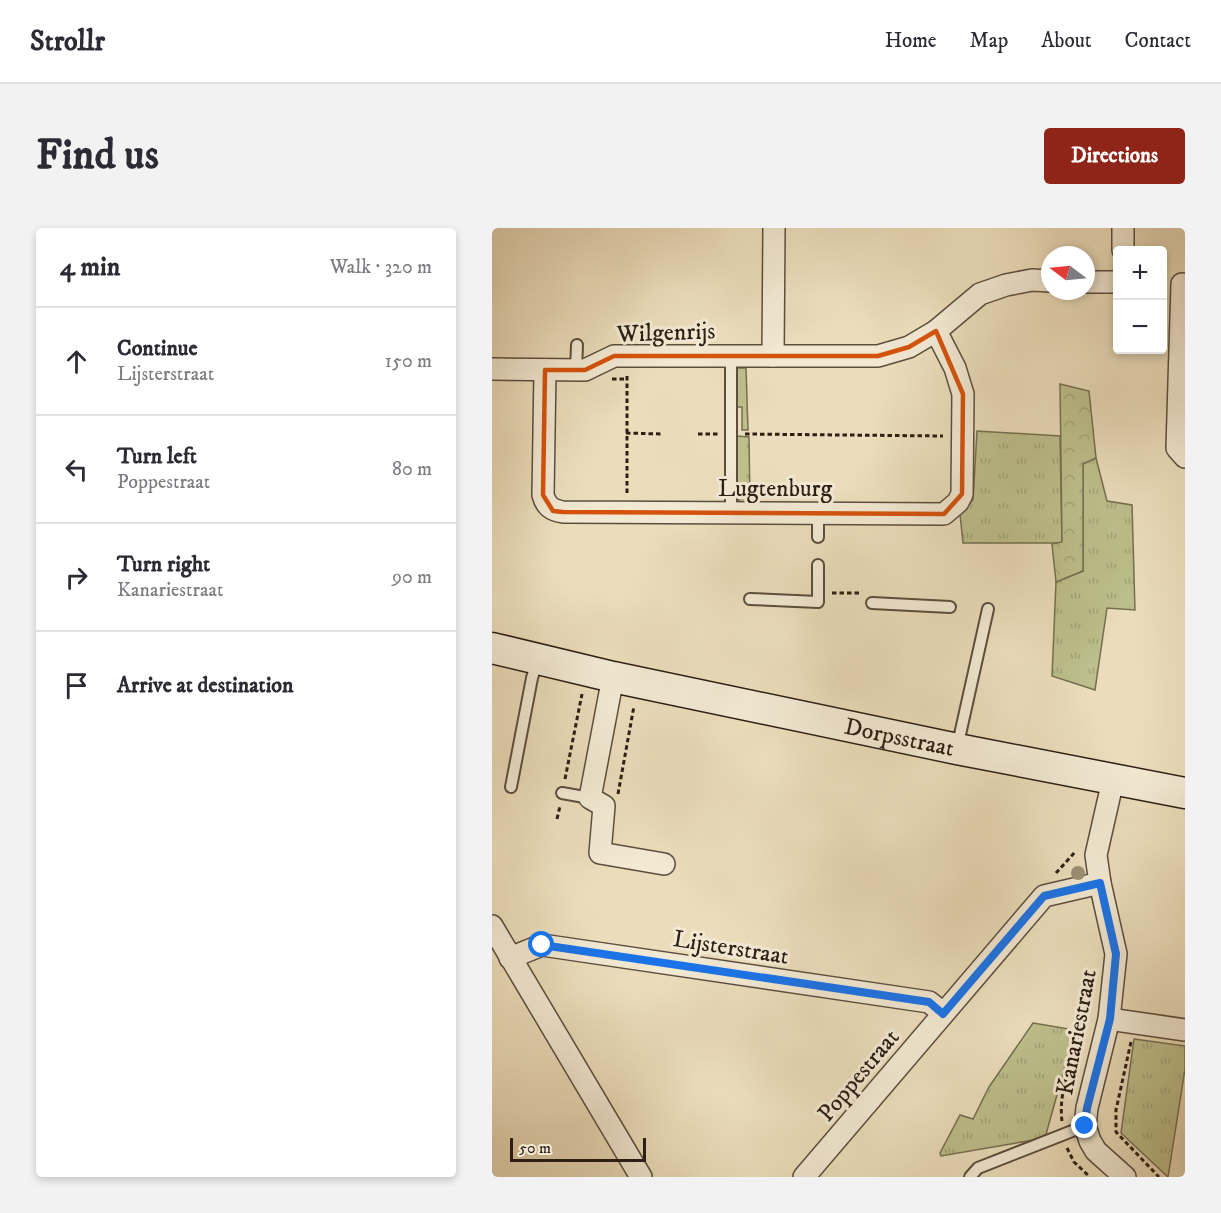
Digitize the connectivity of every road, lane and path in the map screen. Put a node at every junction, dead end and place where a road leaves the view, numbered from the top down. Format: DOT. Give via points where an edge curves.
graph roads {
  1 [pos="774,228"];
  2 [pos="1123,228"];
  3 [pos="1123,246"];
  4 [pos="1041,280"];
  5 [pos="1095,282"];
  6 [pos="1113,282"];
  7 [pos="1176,284"];
  8 [pos="936,331"];
  9 [pos="577,345"];
  10 [pos="627,356"];
  11 [pos="732,356"];
  12 [pos="773,356"];
  13 [pos="492,369"];
  14 [pos="545,370"];
  15 [pos="576,370"];
  16 [pos="627,433"];
  17 [pos="661,434"];
  18 [pos="698,434"];
  19 [pos="731,434"];
  20 [pos="963,436"];
  21 [pos="1185,457"];
  22 [pos="627,513"];
  23 [pos="731,513"];
  24 [pos="818,514"];
  25 [pos="818,537"];
  26 [pos="818,565"];
  27 [pos="750,599"];
  28 [pos="872,603"];
  29 [pos="950,608"];
  30 [pos="988,609"];
  31 [pos="492,648"];
  32 [pos="537,661"];
  33 [pos="613,677"];
  34 [pos="583,688"];
  35 [pos="636,698"];
  36 [pos="957,749"];
  37 [pos="1113,780"];
  38 [pos="511,787"];
  39 [pos="562,793"];
  40 [pos="1185,793"];
  41 [pos="617,797"];
  42 [pos="590,798"];
  43 [pos="557,819"];
  44 [pos="1081,845"];
  45 [pos="664,864"];
  46 [pos="1100,883"];
  47 [pos="1044,896"];
  48 [pos="492,926"];
  49 [pos="510,958"];
  50 [pos="943,1014"];
  51 [pos="1110,1019"];
  52 [pos="1135,1023"];
  53 [pos="1185,1030"];
  54 [pos="1085,1126"];
  55 [pos="813,1174"];
  56 [pos="641,1177"];
  57 [pos="970,1177"];
  58 [pos="1125,1177"];
  59 [pos="1159,1177"];
  1 -- 12 [label="street"];
  2 -- 3 [label="street"];
  4 -- 8 [label="street, Wilgenrijs" via="1006,285 980,294"];
  5 -- 6 [label="street"];
  7 -- 21 [label="street" via="1178,448"];
  8 -- 12 [label="street, Wilgenrijs" via="909,347 878,356"];
  8 -- 20 [label="street, Lugtenburg" via="963,394"];
  9 -- 15 [label="lane"];
  10 -- 11 [label="street, Wilgenrijs"];
  10 -- 15 [label="street, Wilgenrijs" via="614,356 585,370"];
  10 -- 16 [label="path"];
  11 -- 12 [label="street, Wilgenrijs"];
  11 -- 19 [label="lane"];
  13 -- 14 [label="street, Wilgenrijs"];
  14 -- 15 [label="street, Wilgenrijs"];
  14 -- 22 [label="street, Lugtenburg" via="546,503 553,511 563,513"];
  16 -- 17 [label="path"];
  16 -- 22 [label="path"];
  18 -- 19 [label="path"];
  19 -- 20 [label="path"];
  19 -- 23 [label="lane"];
  20 -- 24 [label="street, Lugtenburg" via="962,494 944,514"];
  22 -- 23 [label="street, Lugtenburg"];
  23 -- 24 [label="street, Lugtenburg"];
  24 -- 25 [label="lane"];
  26 -- 27 [label="lane" via="818,602"];
  28 -- 29 [label="lane"];
  30 -- 36 [label="lane"];
  31 -- 32 [label="street, Dorpsstraat"];
  32 -- 33 [label="street, Dorpsstraat"];
  32 -- 38 [label="lane"];
  33 -- 36 [label="street, Dorpsstraat"];
  33 -- 42 [label="street"];
  34 -- 39 [label="path"];
  35 -- 41 [label="path"];
  36 -- 37 [label="street, Dorpsstraat"];
  37 -- 40 [label="street, Dorpsstraat"];
  37 -- 46 [label="street" via="1096,855"];
  39 -- 42 [label="lane"];
  39 -- 43 [label="path"];
  42 -- 45 [label="street" via="604,806 600,853"];
  44 -- 47 [label="path" via="1054,875"];
  46 -- 47 [label="street"];
  46 -- 51 [label="street, Kanariestraat" via="1116,954"];
  47 -- 50 [label="street, Poppestraat"];
  48 -- 49 [label="street"];
  49 -- 50 [label="street, Lijsterstraat" via="542,945 929,1002"];
  49 -- 56 [label="street"];
  50 -- 55 [label="street, Poppestraat"];
  51 -- 52 [label="street"];
  51 -- 54 [label="street, Kanariestraat"];
  52 -- 53 [label="street"];
  52 -- 59 [label="path" via="1116,1110 1116,1132"];
  54 -- 57 [label="lane" via="978,1168"];
  54 -- 58 [label="street, Kanariestraat" via="1096,1150"];
}
